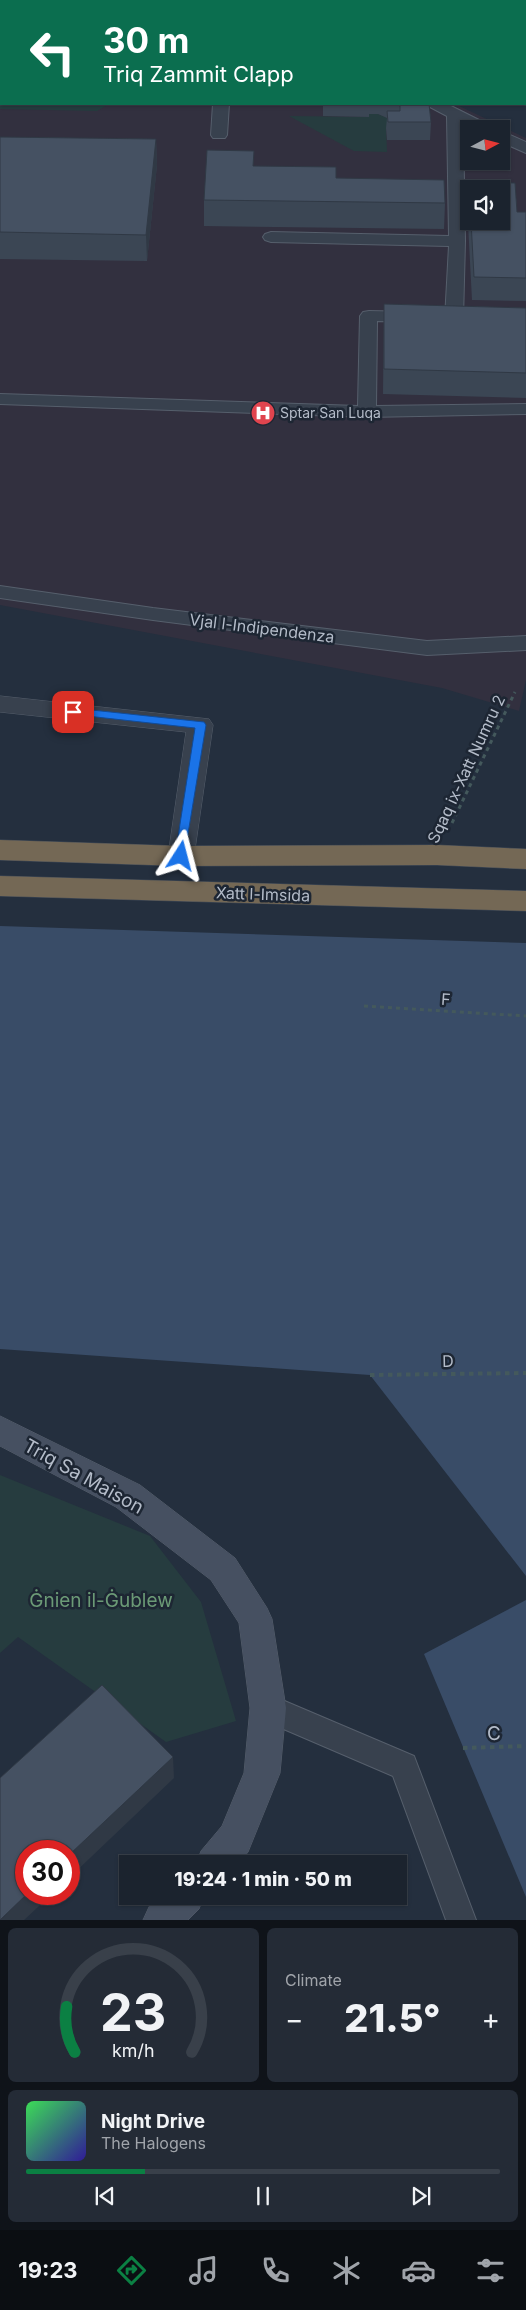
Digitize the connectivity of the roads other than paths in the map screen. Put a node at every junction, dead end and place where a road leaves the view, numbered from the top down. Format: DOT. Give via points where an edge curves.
graph roads {
  1 [pos="221,105"];
  2 [pos="437,105"];
  3 [pos="454,114"];
  4 [pos="467,120"];
  5 [pos="219,135"];
  6 [pos="510,140"];
  7 [pos="526,148"];
  8 [pos="271,237"];
  9 [pos="457,241"];
  10 [pos="454,319"];
  11 [pos="472,319"];
  12 [pos="0,400"];
  13 [pos="526,409"];
  14 [pos="367,412"];
  15 [pos="0,592"];
  16 [pos="526,643"];
  17 [pos="0,704"];
  18 [pos="0,850"];
  19 [pos="181,856"];
  20 [pos="526,859"];
  21 [pos="0,886"];
  22 [pos="526,901"];
  23 [pos="0,1430"];
  24 [pos="268,1708"];
  25 [pos="222,1855"];
  26 [pos="177,1905"];
  27 [pos="162,1920"];
  28 [pos="461,1920"];
  1 -- 5 [label="lane"];
  2 -- 3 [label="lane"];
  3 -- 4 [label="lane"];
  3 -- 9 [label="lane"];
  6 -- 7 [label="lane"];
  8 -- 9 [label="lane"];
  9 -- 10 [label="lane"];
  10 -- 11 [label="lane"];
  10 -- 14 [label="lane" via="369,316"];
  12 -- 14 [label="lane"];
  13 -- 14 [label="lane"];
  15 -- 16 [label="lane, Vjal l-Indipendenza" via="427,648"];
  17 -- 19 [label="street" via="200,725"];
  18 -- 19 [label="highway"];
  19 -- 20 [label="highway" via="437,855"];
  21 -- 22 [label="highway, Xatt l-Imsida"];
  23 -- 24 [label="street, Triq Sa Maison" via="128,1496 224,1569 255,1619"];
  24 -- 25 [label="street, Triq Sa Maison" via="262,1773 235,1839"];
  24 -- 28 [label="lane" via="404,1766"];
  26 -- 27 [label="street"];
}
